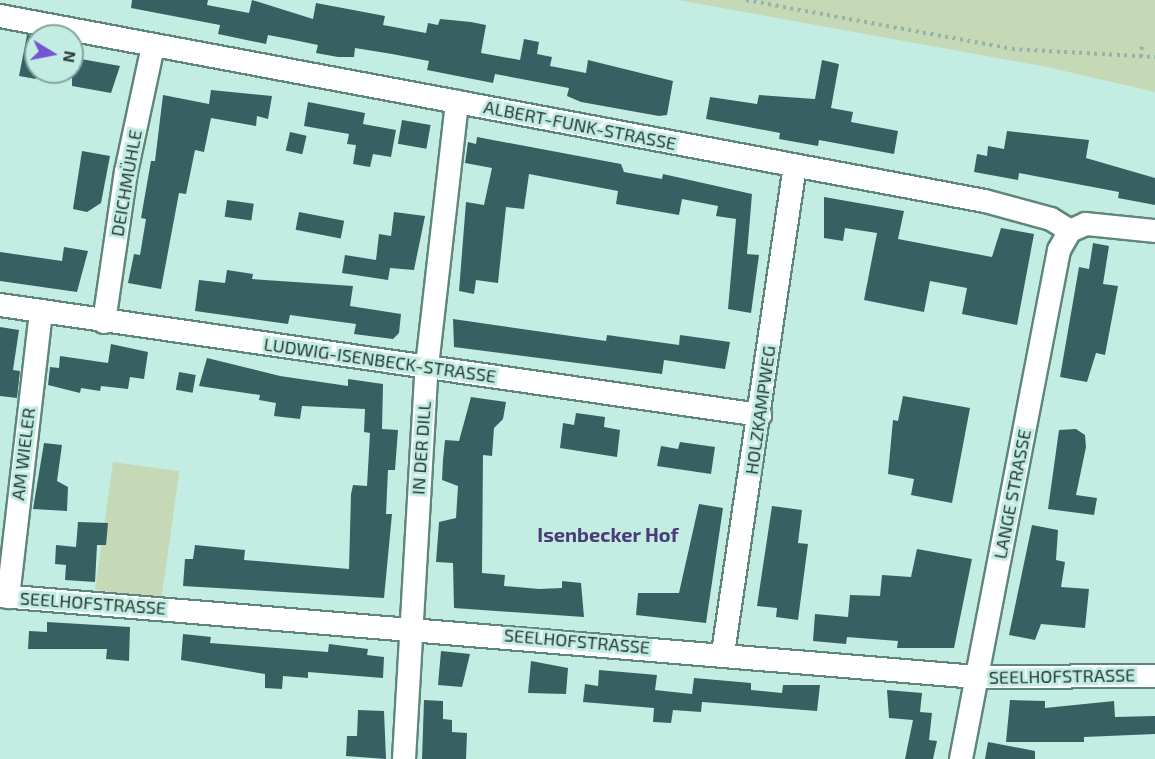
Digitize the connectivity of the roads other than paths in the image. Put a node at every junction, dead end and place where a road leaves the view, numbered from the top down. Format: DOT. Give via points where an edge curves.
graph roads {
  1 [pos="0,16"];
  2 [pos="153,46"];
  3 [pos="457,102"];
  4 [pos="795,166"];
  5 [pos="1070,231"];
  6 [pos="1155,231"];
  7 [pos="0,305"];
  8 [pos="41,311"];
  9 [pos="104,322"];
  10 [pos="427,366"];
  11 [pos="760,415"];
  12 [pos="4,596"];
  13 [pos="409,627"];
  14 [pos="723,653"];
  15 [pos="1155,676"];
  16 [pos="977,677"];
  17 [pos="404,759"];
  18 [pos="961,759"];
  1 -- 2 [label="street, ALBERT-FUNK-STRASSE"];
  2 -- 3 [label="street, ALBERT-FUNK-STRASSE"];
  2 -- 9 [label="street, DEICHMÜHLE" via="126,172"];
  3 -- 4 [label="street, ALBERT-FUNK-STRASSE"];
  3 -- 10 [label="street, IN DER DILL"];
  4 -- 5 [label="street, ALBERT-FUNK-STRASSE" via="985,201 1051,219"];
  4 -- 11 [label="street, HOLZKAMPWEG"];
  5 -- 6 [label="street" via="1096,222"];
  5 -- 16 [label="street, LANGE STRASSE" via="1059,250"];
  7 -- 8 [label="street, LUDWIG-ISENBECK-STRASSE"];
  8 -- 9 [label="street, LUDWIG-ISENBECK-STRASSE"];
  8 -- 12 [label="street, AM WIELER"];
  9 -- 10 [label="street, LUDWIG-ISENBECK-STRASSE"];
  10 -- 11 [label="street, LUDWIG-ISENBECK-STRASSE"];
  10 -- 13 [label="street, IN DER DILL"];
  11 -- 14 [label="street, HOLZKAMPWEG"];
  12 -- 13 [label="street, SEELHOFSTRASSE"];
  13 -- 14 [label="street, SEELHOFSTRASSE"];
  13 -- 17 [label="street, IN DER DILL"];
  14 -- 16 [label="street, SEELHOFSTRASSE"];
  15 -- 16 [label="street, SEELHOFSTRASSE"];
  16 -- 18 [label="street, LANGE STRASSE"];
}
